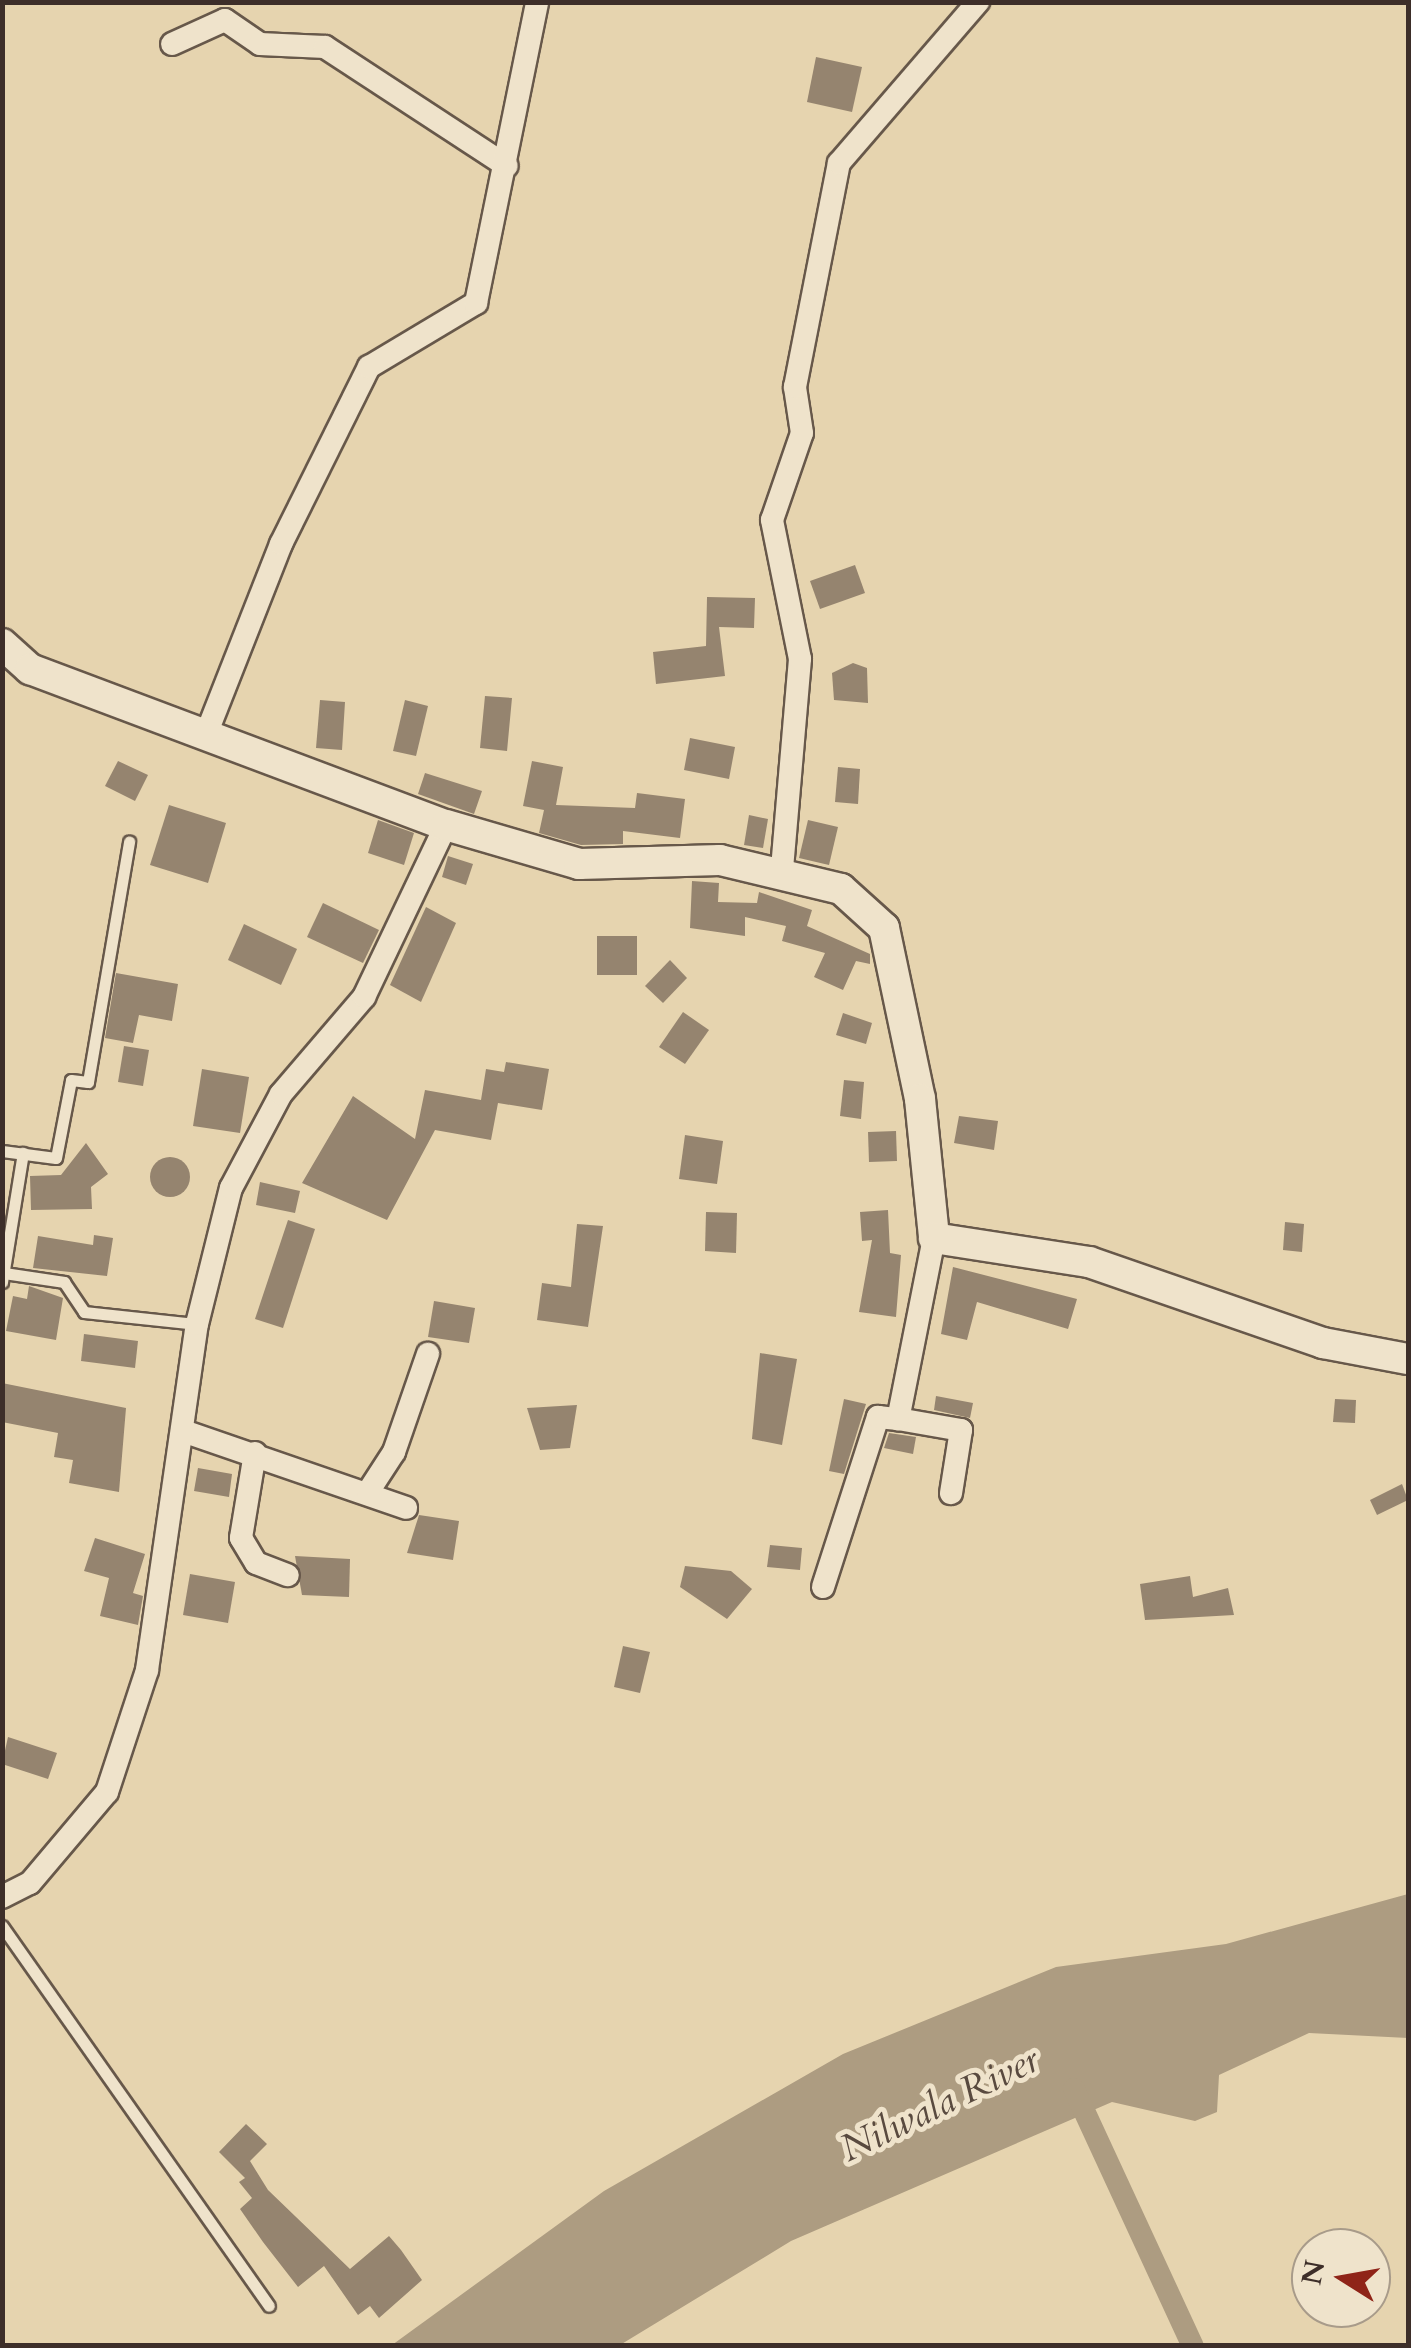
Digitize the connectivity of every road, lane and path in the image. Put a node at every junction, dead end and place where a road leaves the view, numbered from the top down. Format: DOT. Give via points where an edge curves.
graph roads {
  1 [pos="537,2"];
  2 [pos="978,2"];
  3 [pos="172,44"];
  4 [pos="507,166"];
  5 [pos="2,644"];
  6 [pos="207,732"];
  7 [pos="446,825"];
  8 [pos="129,842"];
  9 [pos="782,869"];
  10 [pos="2,1151"];
  11 [pos="23,1153"];
  12 [pos="934,1238"];
  13 [pos="4,1274"];
  14 [pos="2,1282"];
  15 [pos="197,1324"];
  16 [pos="428,1354"];
  17 [pos="1408,1359"];
  18 [pos="898,1419"];
  19 [pos="184,1431"];
  20 [pos="254,1454"];
  21 [pos="368,1492"];
  22 [pos="950,1493"];
  23 [pos="406,1508"];
  24 [pos="288,1575"];
  25 [pos="823,1587"];
  26 [pos="2,1897"];
  27 [pos="2,1926"];
  28 [pos="269,2306"];
  1 -- 4 [label="street"];
  2 -- 9 [label="street" via="839,163 795,387 802,433 772,520 800,659"];
  3 -- 4 [label="street" via="225,20 260,44 324,47"];
  4 -- 6 [label="street" via="476,302 369,367 288,528"];
  5 -- 6 [label="main road" via="30,669"];
  6 -- 7 [label="main road"];
  7 -- 9 [label="main road" via="580,864 720,860"];
  7 -- 15 [label="street" via="364,997 282,1094 231,1188"];
  8 -- 11 [label="lane" via="88,1082 71,1080 56,1158"];
  9 -- 12 [label="main road" via="841,889 884,928 920,1099"];
  10 -- 11 [label="lane"];
  11 -- 13 [label="lane"];
  12 -- 17 [label="main road" via="1101,1266 1323,1342"];
  12 -- 18 [label="street"];
  13 -- 14 [label="lane"];
  13 -- 15 [label="lane" via="64,1282 84,1312"];
  15 -- 19 [label="street"];
  16 -- 21 [label="street" via="394,1452"];
  18 -- 22 [label="street" via="962,1430"];
  18 -- 25 [label="street" via="878,1417"];
  19 -- 20 [label="street"];
  19 -- 26 [label="street" via="147,1670 107,1792 30,1883"];
  20 -- 21 [label="street"];
  20 -- 24 [label="street" via="242,1538 256,1563"];
  21 -- 23 [label="street"];
  27 -- 28 [label="lane"];
}
